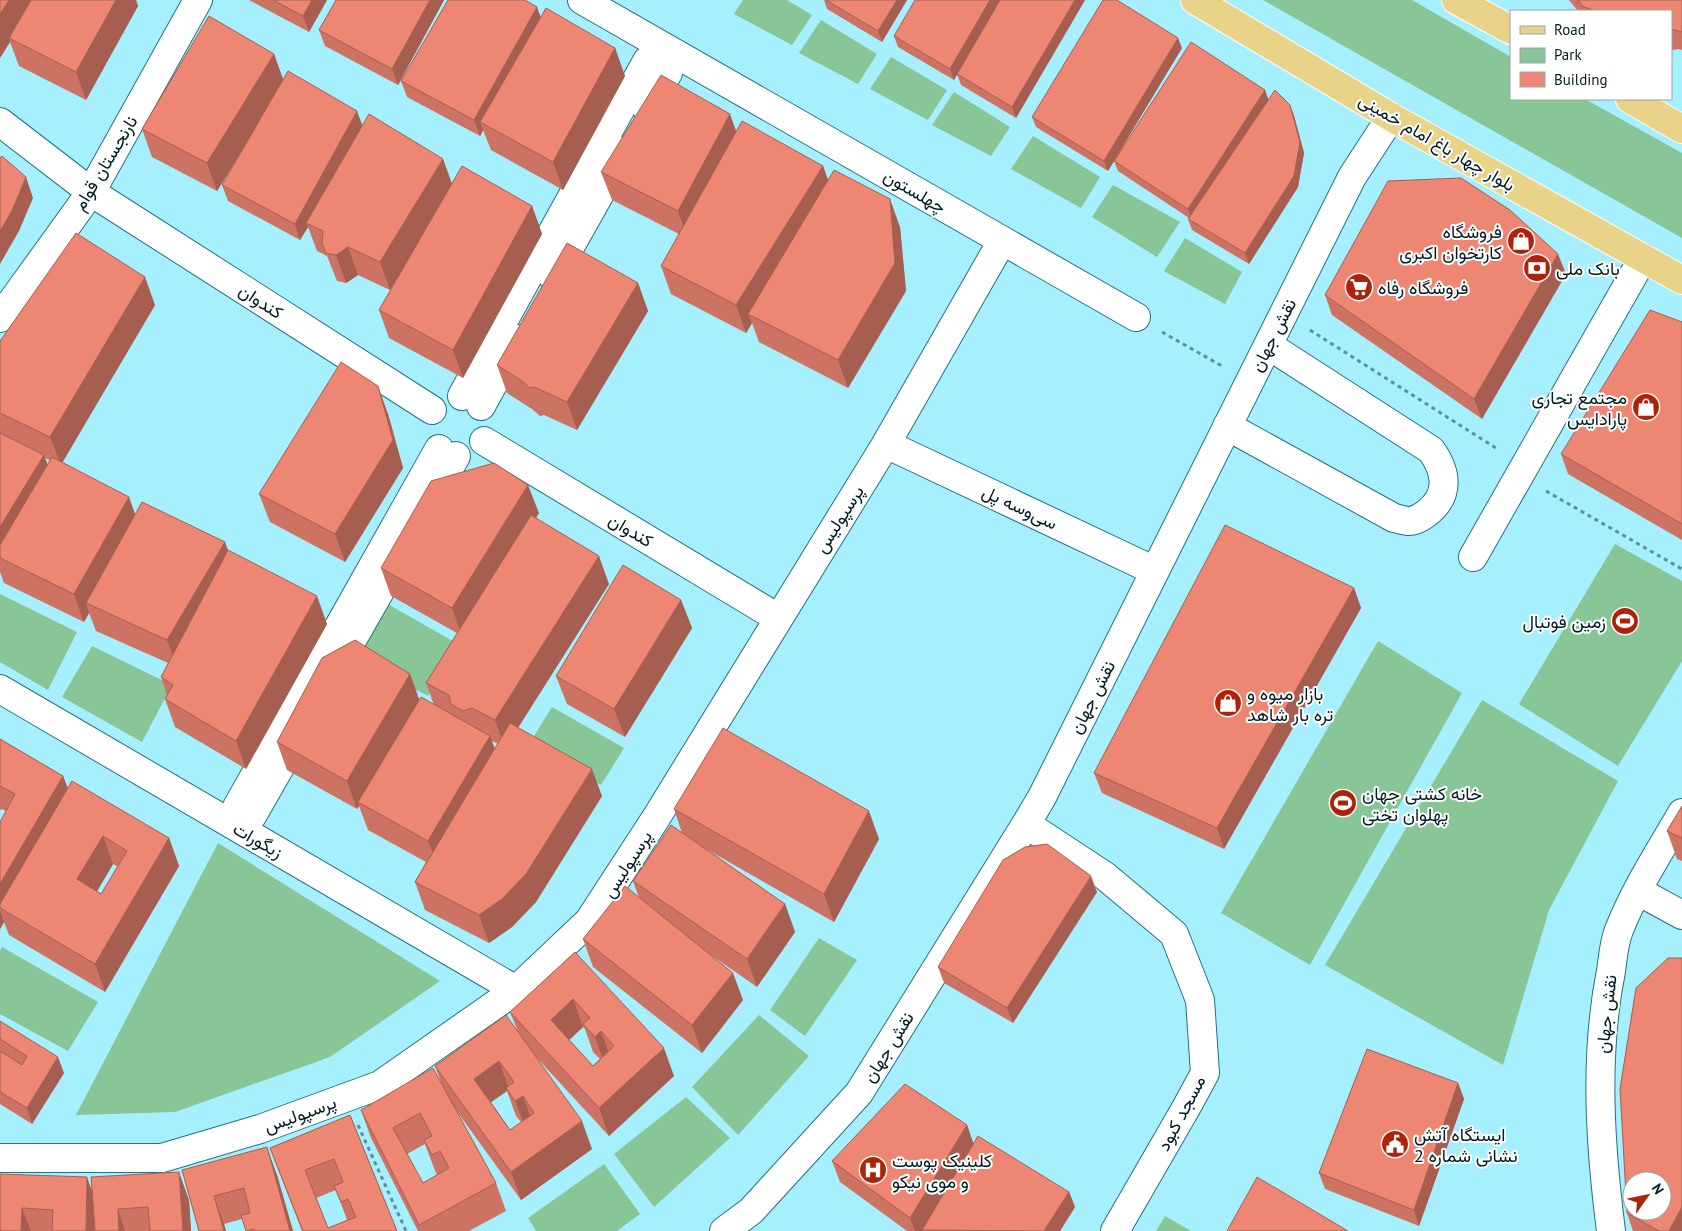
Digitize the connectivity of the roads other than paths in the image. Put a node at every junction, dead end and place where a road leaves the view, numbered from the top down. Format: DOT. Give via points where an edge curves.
graph roads {
  1 [pos="198,0"];
  2 [pos="582,0"];
  3 [pos="1195,0"];
  4 [pos="1460,1"];
  5 [pos="1510,29"];
  6 [pos="1632,100"];
  7 [pos="1391,117"];
  8 [pos="0,122"];
  9 [pos="1682,128"];
  10 [pos="91,192"];
  11 [pos="1002,241"];
  12 [pos="1643,258"];
  13 [pos="1682,280"];
  14 [pos="1136,317"];
  15 [pos="0,318"];
  16 [pos="1268,345"];
  17 [pos="471,401"];
  18 [pos="432,410"];
  19 [pos="1227,426"];
  20 [pos="484,441"];
  21 [pos="886,444"];
  22 [pos="447,452"];
  23 [pos="1473,558"];
  24 [pos="1155,571"];
  25 [pos="778,618"];
  26 [pos="0,689"];
  27 [pos="1682,813"];
  28 [pos="1026,824"];
  29 [pos="1638,891"];
  30 [pos="1682,915"];
  31 [pos="516,990"];
  32 [pos="0,1158"];
  33 [pos="724,1231"];
  34 [pos="1115,1231"];
  35 [pos="1611,1231"];
  1 -- 10 [label="street, نارنجستان قوام"];
  2 -- 11 [label="street, چهلستون"];
  3 -- 7 [label="main road, بلوار چهار باغ امام خمینی"];
  4 -- 5 [label="main road"];
  6 -- 9 [label="main road"];
  7 -- 12 [label="main road, بلوار چهار باغ امام خمینی"];
  7 -- 16 [label="street, نقش جهان" via="1352,177"];
  8 -- 10 [label="street, کندوان"];
  10 -- 15 [label="street, نارنجستان قوام"];
  10 -- 18 [label="street, کندوان"];
  11 -- 14 [label="street, چهلستون"];
  11 -- 21 [label="street, پرسپولیس"];
  12 -- 13 [label="main road, بلوار چهار باغ امام خمینی"];
  12 -- 23 [label="street"];
  16 -- 19 [label="street, نقش جهان"];
  16 -- 19 [label="street" via="1431,450 1440,462 1444,476 1442,495 1425,515 1411,521 1394,518"];
  17 -- 17 [label="street" via="668,73 647,61"];
  17 -- 18 [label="street" via="458,395 447,397"];
  17 -- 20 [label="street" via="488,420"];
  18 -- 22 [label="street" via="427,428 430,438 435,446"];
  19 -- 24 [label="street, نقش جهان"];
  20 -- 22 [label="street" via="470,453"];
  20 -- 25 [label="street, کندوان"];
  21 -- 24 [label="street, سی‌وسه پل"];
  21 -- 25 [label="street, پرسپولیس"];
  22 -- 22 [label="street" via="237,807 252,816"];
  24 -- 28 [label="street, نقش جهان"];
  25 -- 31 [label="street, پرسپولیس" via="589,921"];
  26 -- 31 [label="street, زیگورات"];
  27 -- 29 [label="street, نقش جهان"];
  28 -- 33 [label="street, نقش جهان" via="859,1093 751,1211"];
  28 -- 34 [label="street, مسجد کبود" via="1105,876 1174,934 1200,1000 1205,1073"];
  29 -- 30 [label="street"];
  29 -- 35 [label="street, نقش جهان" via="1618,931 1604,1004 1600,1085 1604,1177"];
  31 -- 32 [label="street, پرسپولیس" via="380,1085 260,1129 162,1158"];
}
